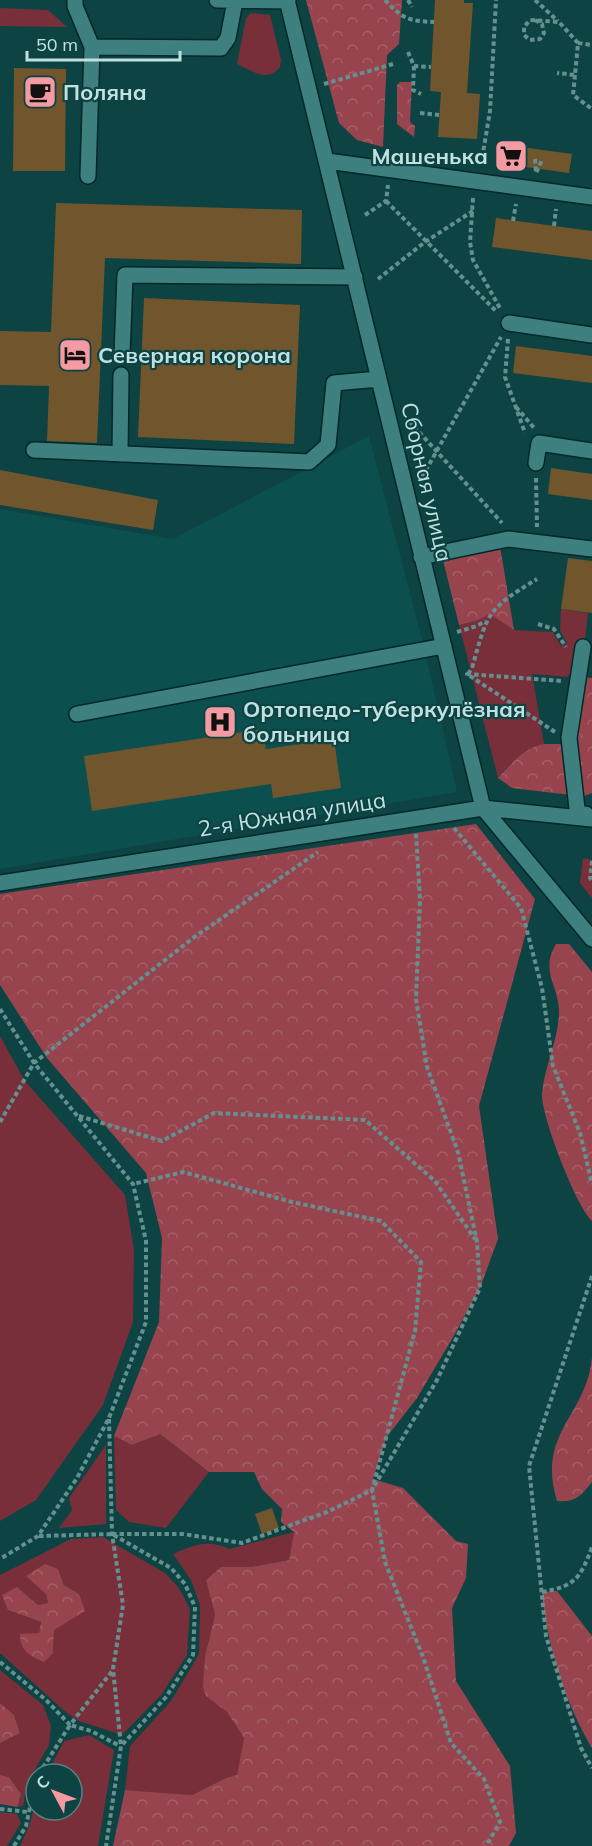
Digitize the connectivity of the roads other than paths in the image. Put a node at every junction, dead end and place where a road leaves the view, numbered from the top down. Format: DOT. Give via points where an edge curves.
graph roads {
  1 [pos="75,0"];
  2 [pos="217,0"];
  3 [pos="287,0"];
  4 [pos="235,1"];
  5 [pos="93,47"];
  6 [pos="327,161"];
  7 [pos="88,176"];
  8 [pos="592,192"];
  9 [pos="592,197"];
  10 [pos="355,277"];
  11 [pos="509,323"];
  12 [pos="592,335"];
  13 [pos="122,354"];
  14 [pos="121,375"];
  15 [pos="379,379"];
  16 [pos="34,450"];
  17 [pos="592,451"];
  18 [pos="120,454"];
  19 [pos="536,463"];
  20 [pos="592,549"];
  21 [pos="421,557"];
  22 [pos="444,646"];
  23 [pos="583,647"];
  24 [pos="77,714"];
  25 [pos="483,808"];
  26 [pos="587,816"];
  27 [pos="0,883"];
  28 [pos="592,939"];
  1 -- 5 [label="street"];
  2 -- 4 [label="street"];
  3 -- 4 [label="street"];
  3 -- 6 [label="street, Сборная улица"];
  4 -- 5 [label="street" via="228,38 221,48"];
  5 -- 7 [label="street"];
  6 -- 9 [label="street"];
  6 -- 10 [label="street, Сборная улица"];
  8 -- 9 [label="street"];
  10 -- 13 [label="street" via="125,275"];
  10 -- 15 [label="street, Сборная улица"];
  11 -- 12 [label="street"];
  14 -- 18 [label="street"];
  15 -- 18 [label="street" via="334,383 328,445 309,462"];
  15 -- 21 [label="street, Сборная улица"];
  16 -- 18 [label="street"];
  17 -- 19 [label="street" via="538,443"];
  20 -- 21 [label="street" via="508,539"];
  21 -- 22 [label="street, Сборная улица"];
  22 -- 24 [label="street"];
  22 -- 25 [label="street, Сборная улица"];
  23 -- 26 [label="street" via="569,738"];
  25 -- 26 [label="street, 2-я Южная улица"];
  25 -- 27 [label="street, 2-я Южная улица"];
  25 -- 28 [label="street, Сборная улица"];
}
